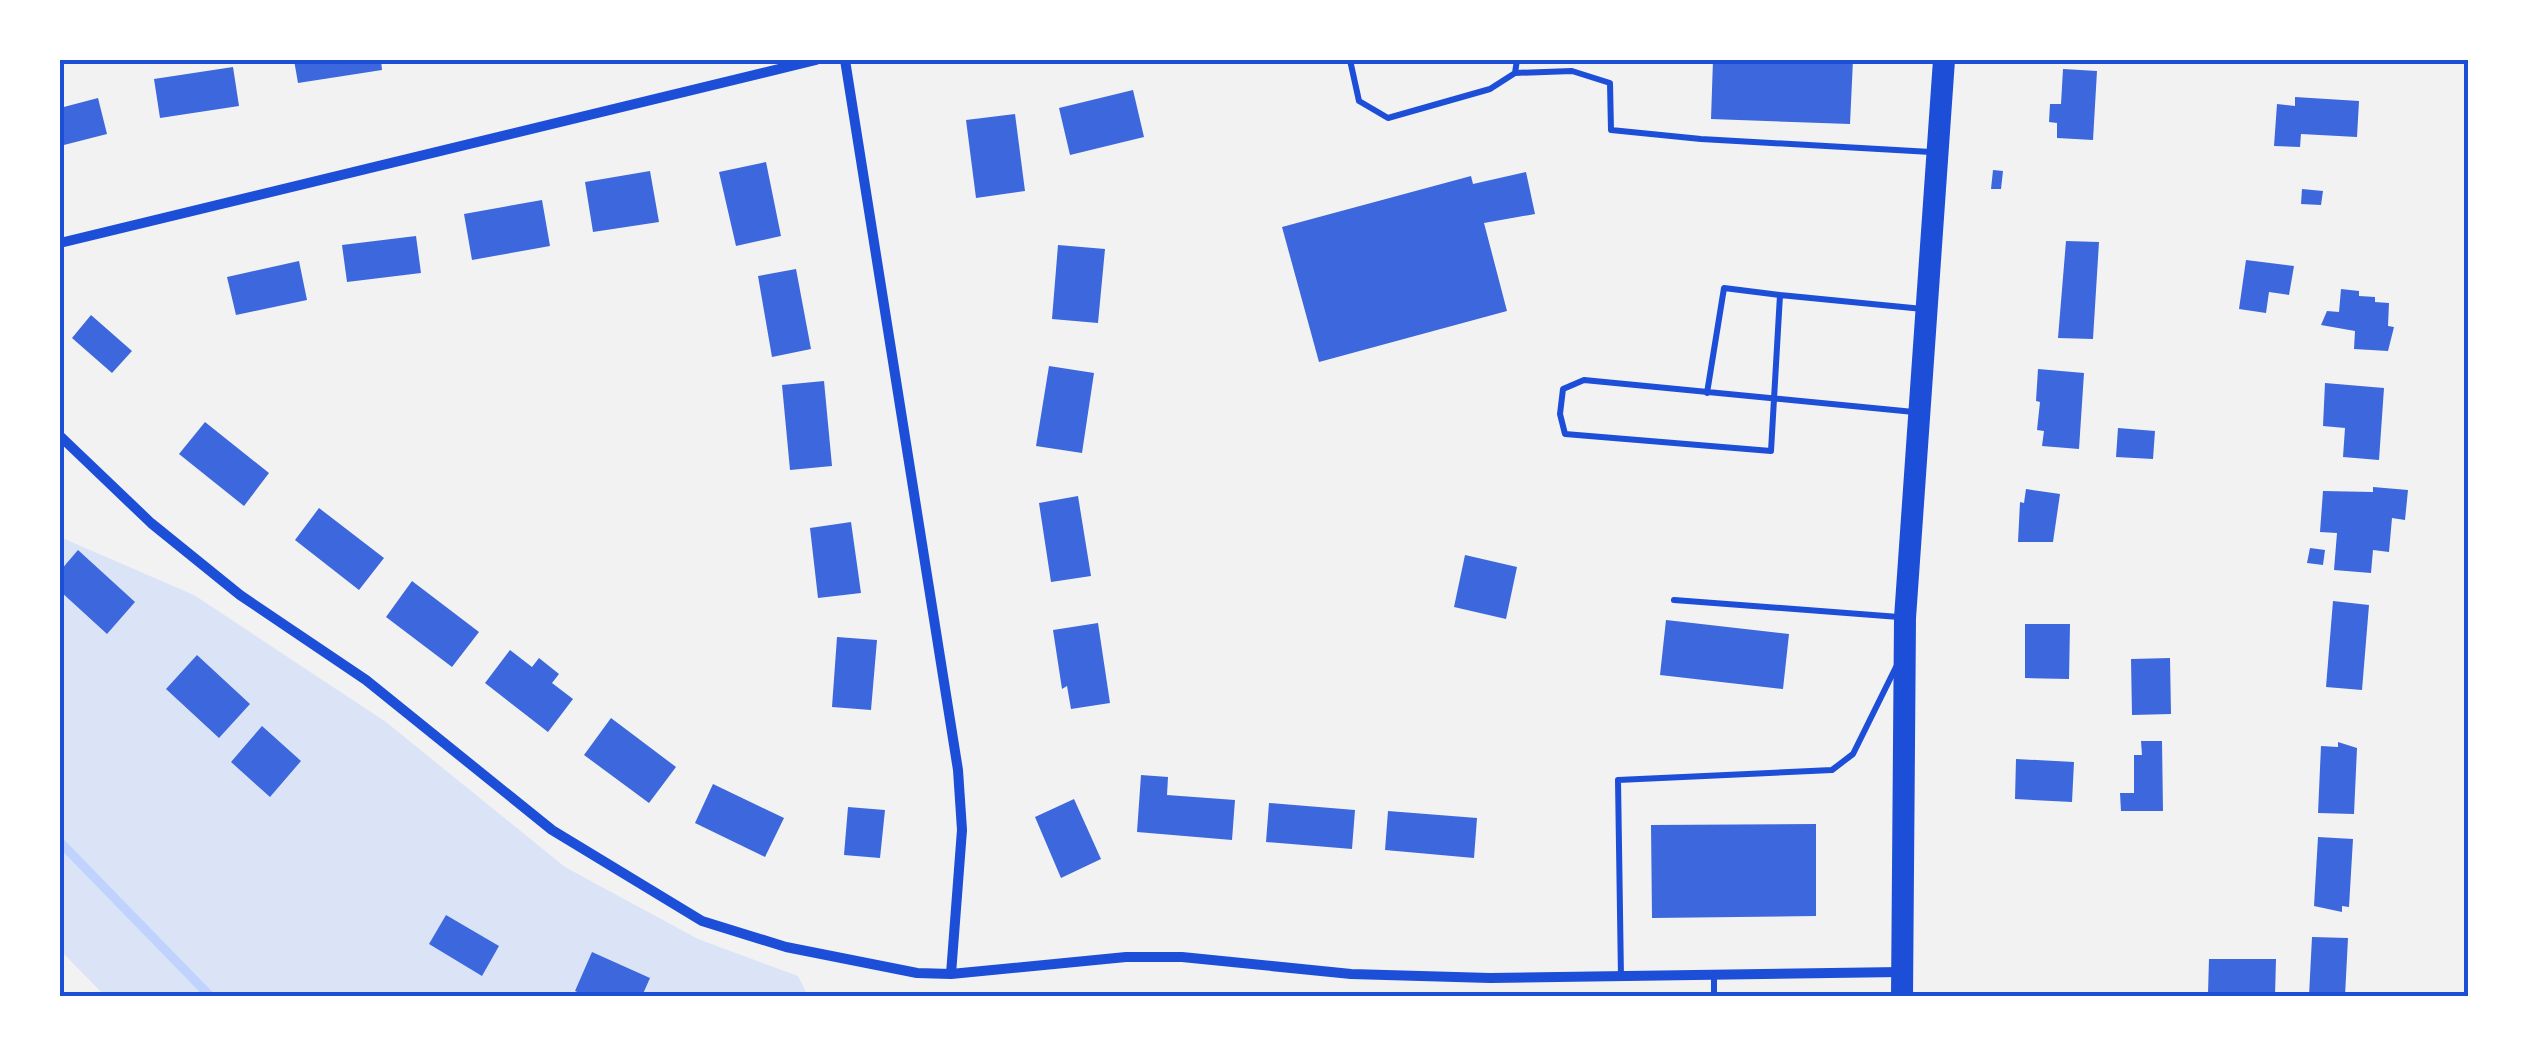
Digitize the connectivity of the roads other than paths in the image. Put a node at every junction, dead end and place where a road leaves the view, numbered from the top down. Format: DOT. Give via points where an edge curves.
graph roads {
  1 [pos="816,60"];
  2 [pos="846,60"];
  3 [pos="1350,60"];
  4 [pos="1517,60"];
  5 [pos="1944,60"];
  6 [pos="1516,73"];
  7 [pos="1937,152"];
  8 [pos="60,243"];
  9 [pos="1780,295"];
  10 [pos="1924,309"];
  11 [pos="1707,393"];
  12 [pos="1774,399"];
  13 [pos="1918,413"];
  14 [pos="60,436"];
  15 [pos="1674,600"];
  16 [pos="1905,618"];
  17 [pos="1904,650"];
  18 [pos="1902,972"];
  19 [pos="951,974"];
  20 [pos="1714,978"];
  21 [pos="1621,980"];
  22 [pos="1714,996"];
  23 [pos="1902,996"];
  1 -- 8 [label="street"];
  2 -- 19 [label="street" via="958,770 962,830"];
  3 -- 6 [label="lane" via="1359,100 1388,118 1490,89"];
  4 -- 6 [label="lane"];
  5 -- 7 [label="highway"];
  6 -- 7 [label="lane" via="1572,71 1610,83 1611,130"];
  7 -- 10 [label="highway"];
  9 -- 10 [label="lane"];
  9 -- 11 [label="lane" via="1724,288"];
  9 -- 12 [label="lane"];
  10 -- 13 [label="highway"];
  11 -- 12 [label="lane"];
  11 -- 12 [label="lane" via="1584,380 1563,389 1560,414 1565,434 1771,451"];
  12 -- 13 [label="lane"];
  13 -- 16 [label="highway"];
  14 -- 19 [label="street" via="240,596 366,680 552,830 702,921 786,947"];
  15 -- 16 [label="lane"];
  16 -- 17 [label="highway"];
  17 -- 18 [label="highway"];
  17 -- 21 [label="lane" via="1852,754 1832,770 1618,780"];
  18 -- 20 [label="street"];
  18 -- 23 [label="highway"];
  19 -- 21 [label="street" via="1164,957 1351,974"];
  20 -- 21 [label="street"];
  20 -- 22 [label="lane"];
}
